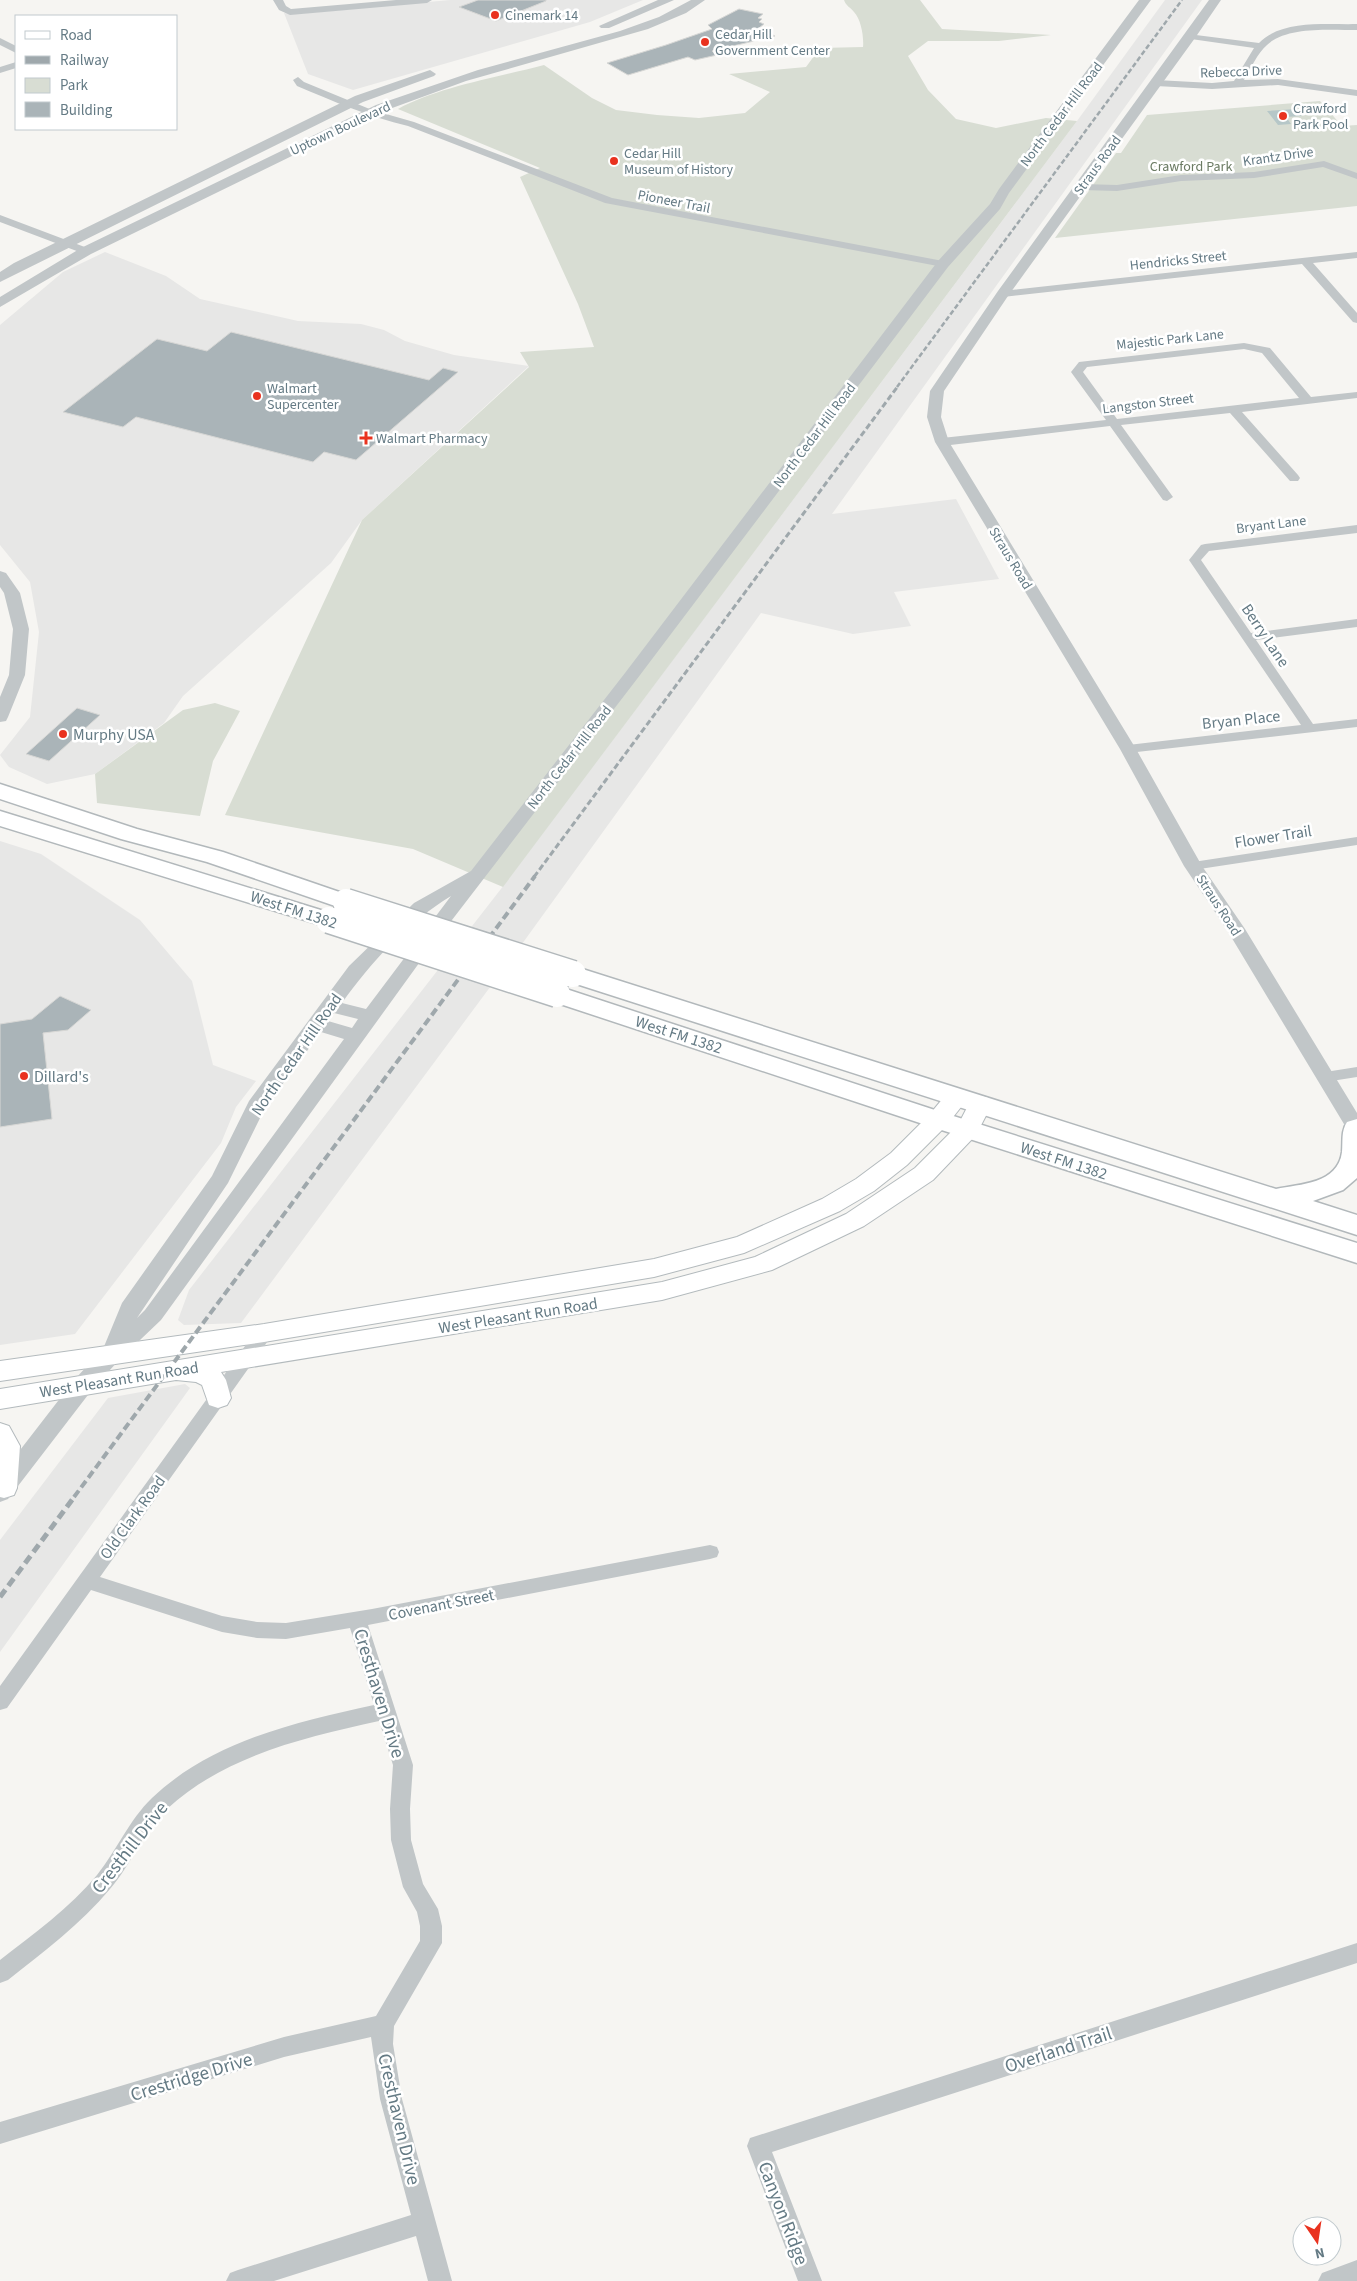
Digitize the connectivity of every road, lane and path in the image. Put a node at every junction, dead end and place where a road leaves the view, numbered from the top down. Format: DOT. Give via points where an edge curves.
graph roads {
  1 [pos="278,0"];
  2 [pos="426,0"];
  3 [pos="668,0"];
  4 [pos="699,0"];
  5 [pos="1145,0"];
  6 [pos="1215,0"];
  7 [pos="1357,27"];
  8 [pos="1191,36"];
  9 [pos="0,42"];
  10 [pos="1261,46"];
  11 [pos="15,50"];
  12 [pos="507,53"];
  13 [pos="15,65"];
  14 [pos="0,70"];
  15 [pos="439,72"];
  16 [pos="1156,83"];
  17 [pos="1237,84"];
  18 [pos="1357,93"];
  19 [pos="354,101"];
  20 [pos="376,110"];
  21 [pos="226,163"];
  22 [pos="250,171"];
  23 [pos="1357,176"];
  24 [pos="1082,187"];
  25 [pos="0,218"];
  26 [pos="65,244"];
  27 [pos="86,251"];
  28 [pos="1357,255"];
  29 [pos="1305,261"];
  30 [pos="943,264"];
  31 [pos="0,278"];
  32 [pos="1003,294"];
  33 [pos="0,303"];
  34 [pos="1357,320"];
  35 [pos="1357,395"];
  36 [pos="1308,401"];
  37 [pos="1232,408"];
  38 [pos="1114,422"];
  39 [pos="942,442"];
  40 [pos="1294,478"];
  41 [pos="1167,497"];
  42 [pos="1357,529"];
  43 [pos="1194,560"];
  44 [pos="0,576"];
  45 [pos="1357,623"];
  46 [pos="1247,637"];
  47 [pos="0,717"];
  48 [pos="1357,723"];
  49 [pos="1310,729"];
  50 [pos="1128,749"];
  51 [pos="0,791"];
  52 [pos="0,818"];
  53 [pos="1357,841"];
  54 [pos="1193,866"];
  55 [pos="482,870"];
  56 [pos="329,1006"];
  57 [pos="370,1016"];
  58 [pos="316,1024"];
  59 [pos="356,1036"];
  60 [pos="1357,1072"];
  61 [pos="1325,1077"];
  62 [pos="969,1101"];
  63 [pos="938,1120"];
  64 [pos="1357,1128"];
  65 [pos="968,1129"];
  66 [pos="1274,1198"];
  67 [pos="1357,1225"];
  68 [pos="1357,1253"];
  69 [pos="264,1333"];
  70 [pos="111,1354"];
  71 [pos="247,1359"];
  72 [pos="168,1370"];
  73 [pos="0,1371"];
  74 [pos="83,1385"];
  75 [pos="218,1398"];
  76 [pos="0,1399"];
  77 [pos="0,1433"];
  78 [pos="2,1491"];
  79 [pos="710,1552"];
  80 [pos="87,1581"];
  81 [pos="357,1620"];
  82 [pos="0,1702"];
  83 [pos="386,1711"];
  84 [pos="1357,1953"];
  85 [pos="0,1973"];
  86 [pos="383,2024"];
  87 [pos="0,2133"];
  88 [pos="758,2146"];
  89 [pos="424,2222"];
  90 [pos="1357,2271"];
  91 [pos="238,2281"];
  92 [pos="440,2281"];
  93 [pos="810,2281"];
  94 [pos="1330,2281"];
  1 -- 2 [label="street" via="282,8 290,12"];
  3 -- 12 [label="street" via="595,30"];
  4 -- 20 [label="street, Uptown Boulevard" via="654,22 588,46 488,71"];
  5 -- 30 [label="street, North Cedar Hill Road" via="1002,192 995,206"];
  6 -- 8 [label="street, Straus Road"];
  7 -- 10 [label="street" via="1282,33 1269,38"];
  8 -- 10 [label="street"];
  8 -- 16 [label="street, Straus Road"];
  9 -- 11 [label="street"];
  10 -- 17 [label="street"];
  13 -- 14 [label="street"];
  15 -- 19 [label="street, Uptown Boulevard"];
  16 -- 17 [label="street, Rebecca Drive" via="1190,86"];
  16 -- 24 [label="street, Straus Road"];
  17 -- 18 [label="street, Rebecca Drive" via="1278,82"];
  19 -- 19 [label="street" via="310,80 298,80 300,84"];
  19 -- 20 [label="street, Pioneer Trail"];
  19 -- 21 [label="street, Uptown Boulevard"];
  20 -- 22 [label="street, Uptown Boulevard"];
  20 -- 30 [label="street, Pioneer Trail" via="392,120 411,124 609,201"];
  21 -- 22 [label="street"];
  21 -- 26 [label="street, Uptown Boulevard"];
  22 -- 27 [label="street, Uptown Boulevard"];
  23 -- 24 [label="street, Krantz Drive" via="1324,164 1254,175 1182,178 1117,188"];
  24 -- 32 [label="street, Straus Road"];
  25 -- 26 [label="street"];
  26 -- 27 [label="street"];
  26 -- 31 [label="street, Uptown Boulevard"];
  27 -- 33 [label="street, Uptown Boulevard"];
  28 -- 29 [label="street, Hendricks Street"];
  29 -- 32 [label="street, Hendricks Street"];
  29 -- 34 [label="street"];
  30 -- 55 [label="street, North Cedar Hill Road"];
  32 -- 39 [label="street, Straus Road" via="937,391 932,409"];
  35 -- 36 [label="street, Langston Street"];
  36 -- 37 [label="street, Langston Street"];
  36 -- 38 [label="street, Majestic Park Lane" via="1266,350 1251,347 1083,364 1077,372"];
  37 -- 38 [label="street, Langston Street"];
  37 -- 40 [label="street"];
  38 -- 39 [label="street, Langston Street"];
  38 -- 41 [label="street"];
  39 -- 50 [label="street, Straus Road"];
  42 -- 43 [label="street, Bryant Lane" via="1205,548"];
  43 -- 46 [label="street, Berry Lane"];
  44 -- 47 [label="street" via="12,593 20,629 17,675"];
  45 -- 46 [label="street"];
  46 -- 49 [label="street, Berry Lane"];
  48 -- 49 [label="street, Bryan Place"];
  49 -- 50 [label="street, Bryan Place"];
  50 -- 54 [label="street, Straus Road"];
  51 -- 62 [label="main road, West FM 1382, bridge" via="129,834 215,857"];
  52 -- 63 [label="main road, West FM 1382, bridge" via="208,881"];
  53 -- 54 [label="street, Flower Trail"];
  54 -- 61 [label="street, Straus Road" via="1236,929"];
  55 -- 56 [label="street, North Cedar Hill Road" via="420,907 356,970"];
  55 -- 57 [label="street, North Cedar Hill Road"];
  56 -- 57 [label="street"];
  56 -- 58 [label="street, North Cedar Hill Road"];
  57 -- 59 [label="street, North Cedar Hill Road"];
  58 -- 59 [label="street"];
  58 -- 70 [label="street, North Cedar Hill Road" via="256,1106 221,1178 130,1308"];
  59 -- 70 [label="street, North Cedar Hill Road" via="153,1315"];
  60 -- 61 [label="street"];
  61 -- 64 [label="street, Straus Road"];
  62 -- 63 [label="main road, West Pleasant Run Road"];
  62 -- 65 [label="main road, West Pleasant Run Road"];
  62 -- 66 [label="main road, West FM 1382"];
  63 -- 65 [label="main road, West FM 1382"];
  63 -- 69 [label="main road, West Pleasant Run Road" via="899,1159 865,1185 830,1205 744,1244 654,1268"];
  64 -- 66 [label="main road" via="1354,1160 1337,1182 1311,1193"];
  65 -- 68 [label="main road, West FM 1382"];
  65 -- 71 [label="main road, West Pleasant Run Road" via="924,1174 855,1220 763,1264 662,1291"];
  66 -- 67 [label="main road, West FM 1382"];
  69 -- 70 [label="main road, West Pleasant Run Road"];
  69 -- 71 [label="street, Old Clark Road"];
  70 -- 73 [label="main road, West Pleasant Run Road"];
  70 -- 74 [label="street, North Cedar Hill Road"];
  71 -- 72 [label="main road, West Pleasant Run Road"];
  71 -- 75 [label="street, Old Clark Road"];
  72 -- 74 [label="main road, West Pleasant Run Road"];
  72 -- 75 [label="main road" via="201,1373 213,1380"];
  74 -- 76 [label="main road, West Pleasant Run Road"];
  74 -- 78 [label="street, North Cedar Hill Road"];
  75 -- 80 [label="street, Old Clark Road"];
  77 -- 78 [label="main road" via="7,1446"];
  79 -- 81 [label="street, Covenant Street"];
  80 -- 81 [label="street, Covenant Street" via="222,1624 248,1628 286,1630"];
  80 -- 82 [label="street, Old Clark Road"];
  81 -- 83 [label="street, Cresthaven Drive"];
  83 -- 85 [label="street, Cresthill Drive" via="301,1729 244,1749 199,1773 160,1804 104,1882 58,1927"];
  83 -- 86 [label="street, Cresthaven Drive" via="403,1765 401,1840 413,1887 427,1909 431,1944"];
  84 -- 88 [label="street, Overland Trail"];
  86 -- 87 [label="street, Crestridge Drive" via="284,2047"];
  86 -- 89 [label="street, Cresthaven Drive" via="382,2044 392,2099"];
  88 -- 93 [label="street, Canyon Ridge"];
  89 -- 91 [label="street"];
  89 -- 92 [label="street, Cresthaven Drive"];
  90 -- 94 [label="street"];
}
